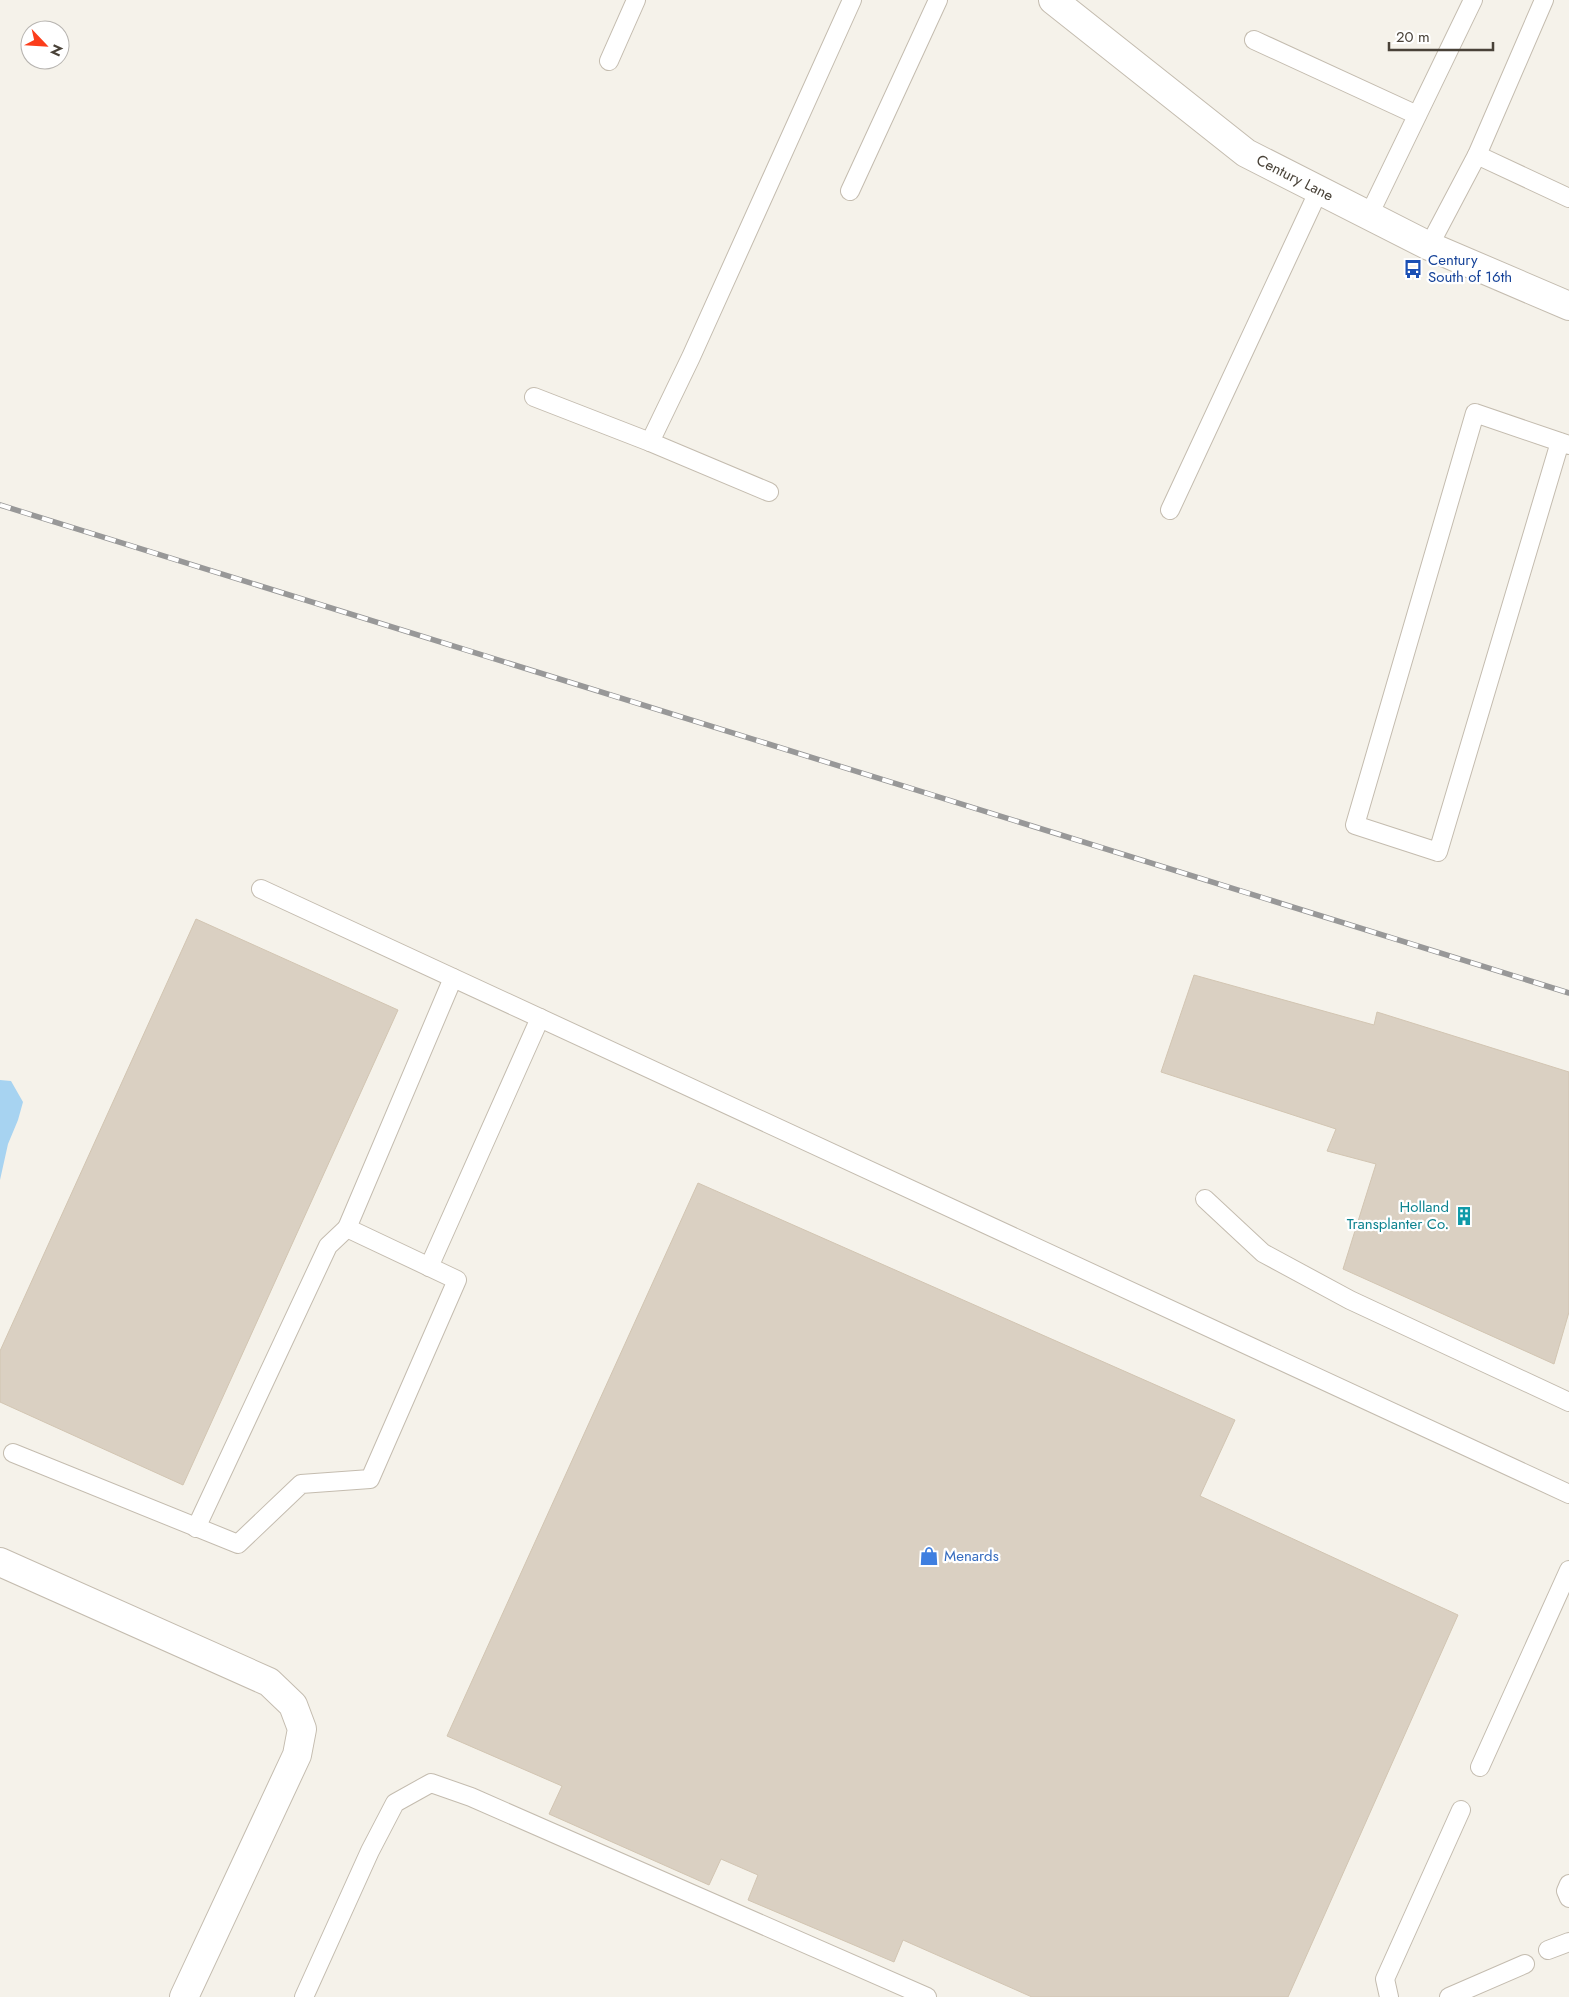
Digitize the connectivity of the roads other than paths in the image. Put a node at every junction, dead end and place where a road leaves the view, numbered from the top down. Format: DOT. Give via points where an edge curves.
graph roads {
  1 [pos="636,0"];
  2 [pos="852,0"];
  3 [pos="938,0"];
  4 [pos="1052,0"];
  5 [pos="1473,0"];
  6 [pos="1544,0"];
  7 [pos="1254,40"];
  8 [pos="609,61"];
  9 [pos="1417,115"];
  10 [pos="1477,155"];
  11 [pos="1319,190"];
  12 [pos="850,192"];
  13 [pos="1569,198"];
  14 [pos="1369,215"];
  15 [pos="1429,246"];
  16 [pos="1569,306"];
  17 [pos="534,398"];
  18 [pos="650,442"];
  19 [pos="1564,444"];
  20 [pos="769,492"];
  21 [pos="1170,510"];
  22 [pos="261,889"];
  23 [pos="453,978"];
  24 [pos="540,1018"];
  25 [pos="1205,1199"];
  26 [pos="347,1228"];
  27 [pos="430,1267"];
  28 [pos="1569,1402"];
  29 [pos="13,1453"];
  30 [pos="1569,1494"];
  31 [pos="196,1528"];
  32 [pos="0,1562"];
  33 [pos="1569,1570"];
  34 [pos="1480,1767"];
  35 [pos="1461,1810"];
  36 [pos="1569,1884"];
  37 [pos="1569,1898"];
  38 [pos="1569,1942"];
  39 [pos="1548,1950"];
  40 [pos="1525,1964"];
  41 [pos="184,1997"];
  42 [pos="304,1997"];
  43 [pos="926,1997"];
  44 [pos="1389,1997"];
  45 [pos="1449,1997"];
  1 -- 8 [label="lane"];
  2 -- 18 [label="lane"];
  3 -- 12 [label="lane"];
  4 -- 11 [label="street, Century Lane" via="1246,153"];
  5 -- 9 [label="lane"];
  6 -- 10 [label="lane"];
  7 -- 9 [label="lane"];
  9 -- 14 [label="lane"];
  10 -- 13 [label="lane"];
  10 -- 15 [label="lane"];
  11 -- 14 [label="street, Century Lane"];
  11 -- 21 [label="lane"];
  14 -- 15 [label="street, Century Lane"];
  15 -- 16 [label="street, Century Lane"];
  17 -- 18 [label="lane"];
  18 -- 20 [label="lane"];
  19 -- 19 [label="lane" via="1475,413 1355,825 1438,852"];
  22 -- 23 [label="lane"];
  23 -- 24 [label="lane"];
  23 -- 26 [label="lane"];
  24 -- 27 [label="lane"];
  24 -- 30 [label="lane"];
  25 -- 28 [label="lane" via="1263,1253 1350,1300"];
  26 -- 27 [label="lane"];
  26 -- 31 [label="lane" via="328,1246"];
  27 -- 31 [label="lane" via="457,1280 370,1479 301,1484 238,1544"];
  29 -- 31 [label="lane"];
  32 -- 41 [label="street" via="269,1682 293,1705 302,1729 297,1755"];
  33 -- 34 [label="lane"];
  35 -- 44 [label="lane" via="1385,1979"];
  36 -- 37 [label="lane" via="1566,1891"];
  38 -- 39 [label="lane"];
  40 -- 45 [label="lane"];
  42 -- 43 [label="lane" via="395,1803 432,1783 471,1797"];
}
